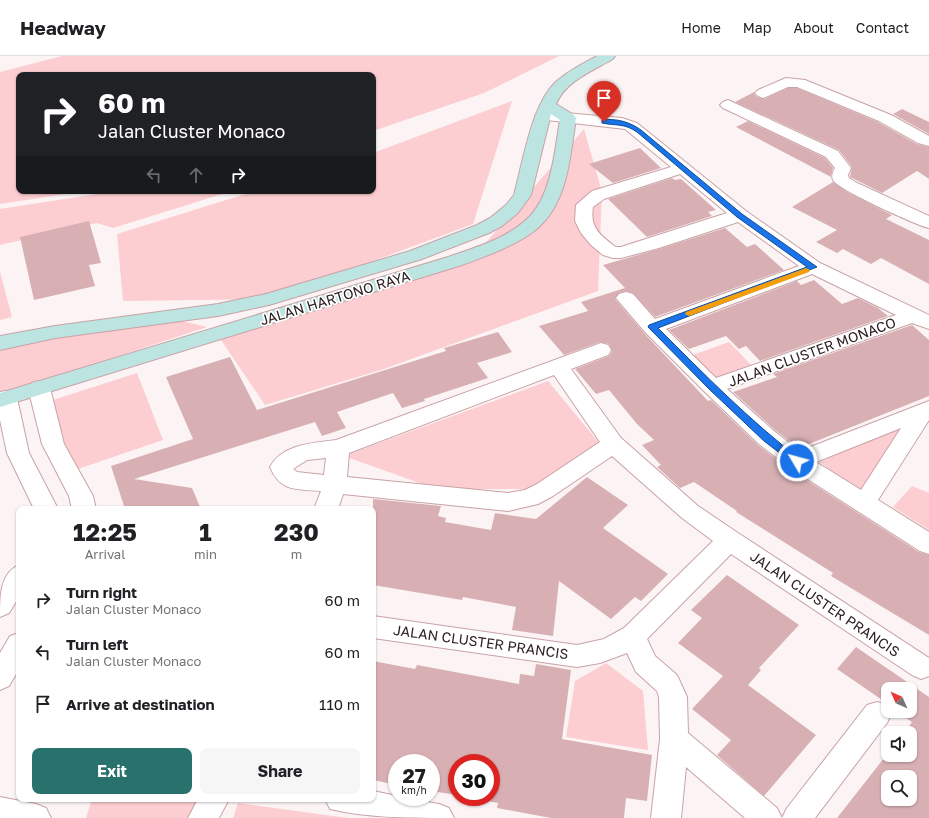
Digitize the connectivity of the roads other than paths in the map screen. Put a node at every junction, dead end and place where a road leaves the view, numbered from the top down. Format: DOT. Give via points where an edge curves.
graph roads {
  1 [pos="608,56"];
  2 [pos="764,93"];
  3 [pos="728,105"];
  4 [pos="545,111"];
  5 [pos="568,118"];
  6 [pos="929,141"];
  7 [pos="683,168"];
  8 [pos="740,216"];
  9 [pos="929,223"];
  10 [pos="813,267"];
  11 [pos="626,298"];
  12 [pos="218,310"];
  13 [pos="921,320"];
  14 [pos="652,327"];
  15 [pos="230,330"];
  16 [pos="0,343"];
  17 [pos="601,350"];
  18 [pos="558,366"];
  19 [pos="712,387"];
  20 [pos="39,388"];
  21 [pos="3,399"];
  22 [pos="927,410"];
  23 [pos="613,444"];
  24 [pos="338,448"];
  25 [pos="797,461"];
  26 [pos="335,483"];
  27 [pos="864,504"];
  28 [pos="44,506"];
  29 [pos="83,506"];
  30 [pos="327,506"];
  31 [pos="729,540"];
  32 [pos="929,544"];
  33 [pos="16,580"];
  34 [pos="0,606"];
  35 [pos="376,627"];
  36 [pos="633,636"];
  37 [pos="16,649"];
  38 [pos="921,667"];
  39 [pos="0,678"];
  40 [pos="877,714"];
  41 [pos="674,739"];
  42 [pos="212,802"];
  43 [pos="356,802"];
  44 [pos="0,811"];
  45 [pos="36,818"];
  46 [pos="203,818"];
  47 [pos="439,818"];
  48 [pos="666,818"];
  49 [pos="767,818"];
  50 [pos="797,818"];
  1 -- 4 [label="street, JALAN HARTONO RAYA" via="563,83 553,94"];
  2 -- 6 [label="street" via="786,82 800,83 885,118"];
  3 -- 9 [label="street" via="832,154 842,168 841,180"];
  4 -- 5 [label="street"];
  4 -- 12 [label="street, JALAN HARTONO RAYA" via="522,195 512,209 496,222 416,255 269,299"];
  5 -- 7 [label="street, JALAN CLUSTER MONACO" via="631,126"];
  5 -- 15 [label="street, JALAN HARTONO RAYA" via="557,180 544,210 520,232 494,246 455,261"];
  7 -- 8 [label="street, JALAN CLUSTER MONACO"];
  7 -- 8 [label="street" via="598,196 585,205 584,225 606,250 614,254"];
  8 -- 10 [label="street, JALAN CLUSTER MONACO"];
  10 -- 13 [label="street, JALAN CLUSTER MONACO"];
  10 -- 14 [label="street"];
  11 -- 14 [label="street, JALAN CLUSTER MONACO"];
  12 -- 15 [label="street"];
  12 -- 16 [label="street, JALAN HARTONO RAYA" via="55,332"];
  13 -- 19 [label="street, JALAN CLUSTER MONACO"];
  14 -- 19 [label="street, JALAN CLUSTER MONACO"];
  15 -- 20 [label="street, JALAN HARTONO RAYA"];
  17 -- 18 [label="street"];
  18 -- 23 [label="street, JALAN CLUSTER PRANCIS"];
  18 -- 24 [label="street"];
  19 -- 25 [label="street, JALAN CLUSTER MONACO" via="767,438"];
  20 -- 21 [label="street, JALAN HARTONO RAYA"];
  20 -- 29 [label="street" via="52,444 81,496"];
  21 -- 28 [label="street" via="18,453"];
  22 -- 25 [label="street"];
  22 -- 27 [label="street"];
  23 -- 26 [label="street" via="545,490 530,498 508,502"];
  23 -- 31 [label="street, JALAN CLUSTER PRANCIS" via="690,512"];
  24 -- 26 [label="street"];
  24 -- 26 [label="street" via="302,453 288,459 282,467 284,474 292,480"];
  25 -- 27 [label="street, JALAN CLUSTER MONACO"];
  26 -- 30 [label="street"];
  27 -- 32 [label="street, JALAN CLUSTER MONACO"];
  31 -- 36 [label="street, JALAN CLUSTER PRANCIS"];
  31 -- 38 [label="street, JALAN CLUSTER PRANCIS"];
  33 -- 34 [label="street"];
  35 -- 36 [label="street, JALAN CLUSTER PRANCIS" via="577,656 616,647"];
  36 -- 41 [label="street" via="645,664 667,683 673,697"];
  37 -- 39 [label="street"];
  40 -- 50 [label="street"];
  41 -- 48 [label="street"];
  41 -- 49 [label="street"];
  42 -- 46 [label="street"];
  43 -- 47 [label="street"];
  44 -- 45 [label="street"];
}
